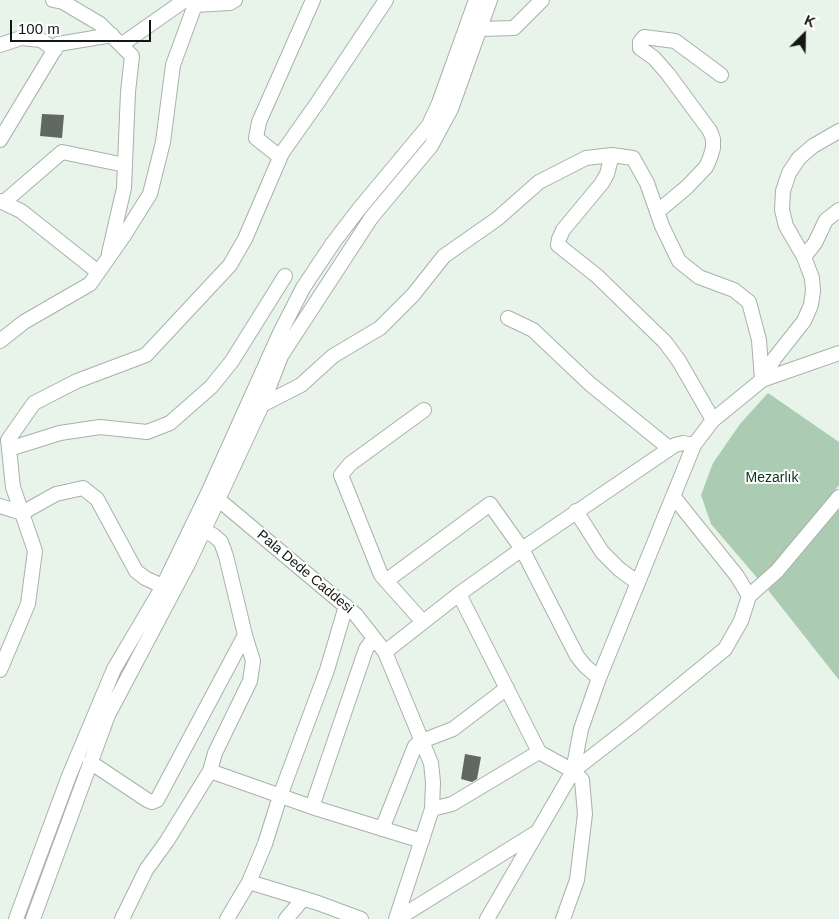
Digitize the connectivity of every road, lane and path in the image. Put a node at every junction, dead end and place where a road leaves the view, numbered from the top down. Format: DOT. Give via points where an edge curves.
graph roads {
  1 [pos="53,0"];
  2 [pos="235,0"];
  3 [pos="313,0"];
  4 [pos="386,0"];
  5 [pos="476,0"];
  6 [pos="490,0"];
  7 [pos="542,0"];
  8 [pos="190,1"];
  9 [pos="480,29"];
  10 [pos="117,40"];
  11 [pos="0,45"];
  12 [pos="54,50"];
  13 [pos="720,75"];
  14 [pos="839,131"];
  15 [pos="0,140"];
  16 [pos="612,154"];
  17 [pos="280,156"];
  18 [pos="125,165"];
  19 [pos="2,201"];
  20 [pos="839,210"];
  21 [pos="657,212"];
  22 [pos="804,257"];
  23 [pos="108,259"];
  24 [pos="98,272"];
  25 [pos="286,276"];
  26 [pos="508,318"];
  27 [pos="0,341"];
  28 [pos="839,353"];
  29 [pos="762,380"];
  30 [pos="262,405"];
  31 [pos="424,410"];
  32 [pos="713,420"];
  33 [pos="694,446"];
  34 [pos="670,448"];
  35 [pos="9,449"];
  36 [pos="673,496"];
  37 [pos="213,497"];
  38 [pos="839,497"];
  39 [pos="0,506"];
  40 [pos="576,511"];
  41 [pos="22,513"];
  42 [pos="198,528"];
  43 [pos="522,549"];
  44 [pos="386,581"];
  45 [pos="638,583"];
  46 [pos="168,589"];
  47 [pos="459,594"];
  48 [pos="749,596"];
  49 [pos="346,606"];
  50 [pos="424,622"];
  51 [pos="245,635"];
  52 [pos="374,638"];
  53 [pos="385,652"];
  54 [pos="0,670"];
  55 [pos="599,678"];
  56 [pos="507,688"];
  57 [pos="422,741"];
  58 [pos="539,752"];
  59 [pos="90,762"];
  60 [pos="210,771"];
  61 [pos="573,771"];
  62 [pos="280,796"];
  63 [pos="312,807"];
  64 [pos="432,810"];
  65 [pos="382,829"];
  66 [pos="537,832"];
  67 [pos="422,841"];
  68 [pos="249,882"];
  69 [pos="303,899"];
  70 [pos="16,919"];
  71 [pos="33,919"];
  72 [pos="122,919"];
  73 [pos="227,919"];
  74 [pos="286,919"];
  75 [pos="361,919"];
  76 [pos="396,919"];
  77 [pos="487,919"];
  78 [pos="563,919"];
  1 -- 10 [label="street" via="63,2 100,24"];
  2 -- 8 [label="street" via="230,3"];
  3 -- 17 [label="street" via="259,122 256,138"];
  4 -- 17 [label="street"];
  5 -- 37 [label="street" via="429,125 359,209 303,288 279,335"];
  6 -- 9 [label="street"];
  7 -- 9 [label="street" via="514,28"];
  8 -- 10 [label="street"];
  8 -- 23 [label="street" via="173,65 163,142 150,194"];
  9 -- 30 [label="street" via="451,109 431,146 371,218 286,348"];
  10 -- 12 [label="street" via="58,44"];
  10 -- 18 [label="street" via="132,56"];
  11 -- 12 [label="street" via="21,38 41,40"];
  12 -- 15 [label="street"];
  13 -- 21 [label="street" via="675,41 644,37 640,42 640,48 668,74 710,130 713,139 706,167"];
  14 -- 22 [label="street" via="799,158 783,191 782,210 786,226"];
  16 -- 21 [label="street" via="633,158 648,183"];
  16 -- 30 [label="street" via="586,158 539,182 497,219 444,256 413,295 380,328 334,356 301,385"];
  16 -- 32 [label="street" via="602,183 563,230 558,245 597,276 665,342"];
  17 -- 35 [label="street" via="245,239 230,265 146,355 77,381 34,404 8,440"];
  18 -- 19 [label="street" via="62,152"];
  18 -- 23 [label="street" via="124,188"];
  19 -- 24 [label="street" via="21,211"];
  20 -- 22 [label="street" via="826,220"];
  21 -- 29 [label="street" via="679,261 699,278 734,290 749,302 759,340"];
  22 -- 29 [label="street" via="812,278 811,305 804,321 774,358"];
  23 -- 24 [label="street"];
  24 -- 27 [label="street" via="90,284 24,322"];
  25 -- 35 [label="street" via="232,361 211,387 170,423 147,432 100,427 60,433"];
  26 -- 34 [label="street" via="533,330 590,384"];
  28 -- 29 [label="street"];
  29 -- 32 [label="street"];
  30 -- 37 [label="street"];
  31 -- 44 [label="street" via="350,464 341,475"];
  32 -- 33 [label="street"];
  33 -- 34 [label="street" via="683,443"];
  33 -- 36 [label="street"];
  34 -- 40 [label="street"];
  35 -- 41 [label="street" via="13,487"];
  36 -- 45 [label="street"];
  36 -- 48 [label="street" via="737,576"];
  37 -- 42 [label="street"];
  37 -- 49 [label="street, Pala Dede Caddesi"];
  38 -- 48 [label="street" via="777,571"];
  39 -- 41 [label="street"];
  40 -- 43 [label="street"];
  40 -- 45 [label="street" via="602,552"];
  41 -- 46 [label="street" via="56,494 83,488 97,499 136,571"];
  41 -- 54 [label="street" via="35,551 28,604"];
  42 -- 46 [label="street"];
  42 -- 51 [label="street" via="221,542"];
  43 -- 44 [label="street" via="490,504"];
  43 -- 47 [label="street"];
  43 -- 55 [label="street" via="578,656"];
  44 -- 50 [label="street"];
  45 -- 55 [label="street"];
  46 -- 59 [label="street" via="108,715"];
  46 -- 70 [label="street" via="114,669 69,776"];
  47 -- 50 [label="street"];
  47 -- 56 [label="street"];
  48 -- 61 [label="street" via="741,621 725,649"];
  49 -- 52 [label="street, Pala Dede Caddesi"];
  49 -- 62 [label="street" via="327,670"];
  50 -- 53 [label="street"];
  51 -- 59 [label="street" via="157,800 147,800"];
  51 -- 60 [label="street" via="253,661 250,681 215,753"];
  52 -- 53 [label="street, Pala Dede Caddesi"];
  52 -- 63 [label="street" via="366,649"];
  53 -- 57 [label="street, Pala Dede Caddesi"];
  55 -- 61 [label="street" via="581,730"];
  56 -- 57 [label="street" via="453,729"];
  56 -- 58 [label="street"];
  57 -- 64 [label="street, Pala Dede Caddesi" via="431,763"];
  57 -- 65 [label="street" via="414,748"];
  58 -- 61 [label="street"];
  58 -- 64 [label="street" via="452,804"];
  59 -- 71 [label="street"];
  60 -- 62 [label="street"];
  60 -- 72 [label="street" via="168,842 146,870"];
  61 -- 66 [label="street"];
  61 -- 78 [label="street" via="583,784 585,814 577,880"];
  62 -- 63 [label="street"];
  62 -- 68 [label="street"];
  63 -- 65 [label="street"];
  64 -- 67 [label="street, Pala Dede Caddesi"];
  65 -- 67 [label="street"];
  66 -- 76 [label="street"];
  66 -- 77 [label="street"];
  67 -- 76 [label="street, Pala Dede Caddesi"];
  68 -- 69 [label="street"];
  68 -- 73 [label="street"];
  69 -- 74 [label="street"];
  69 -- 75 [label="street"];
}
